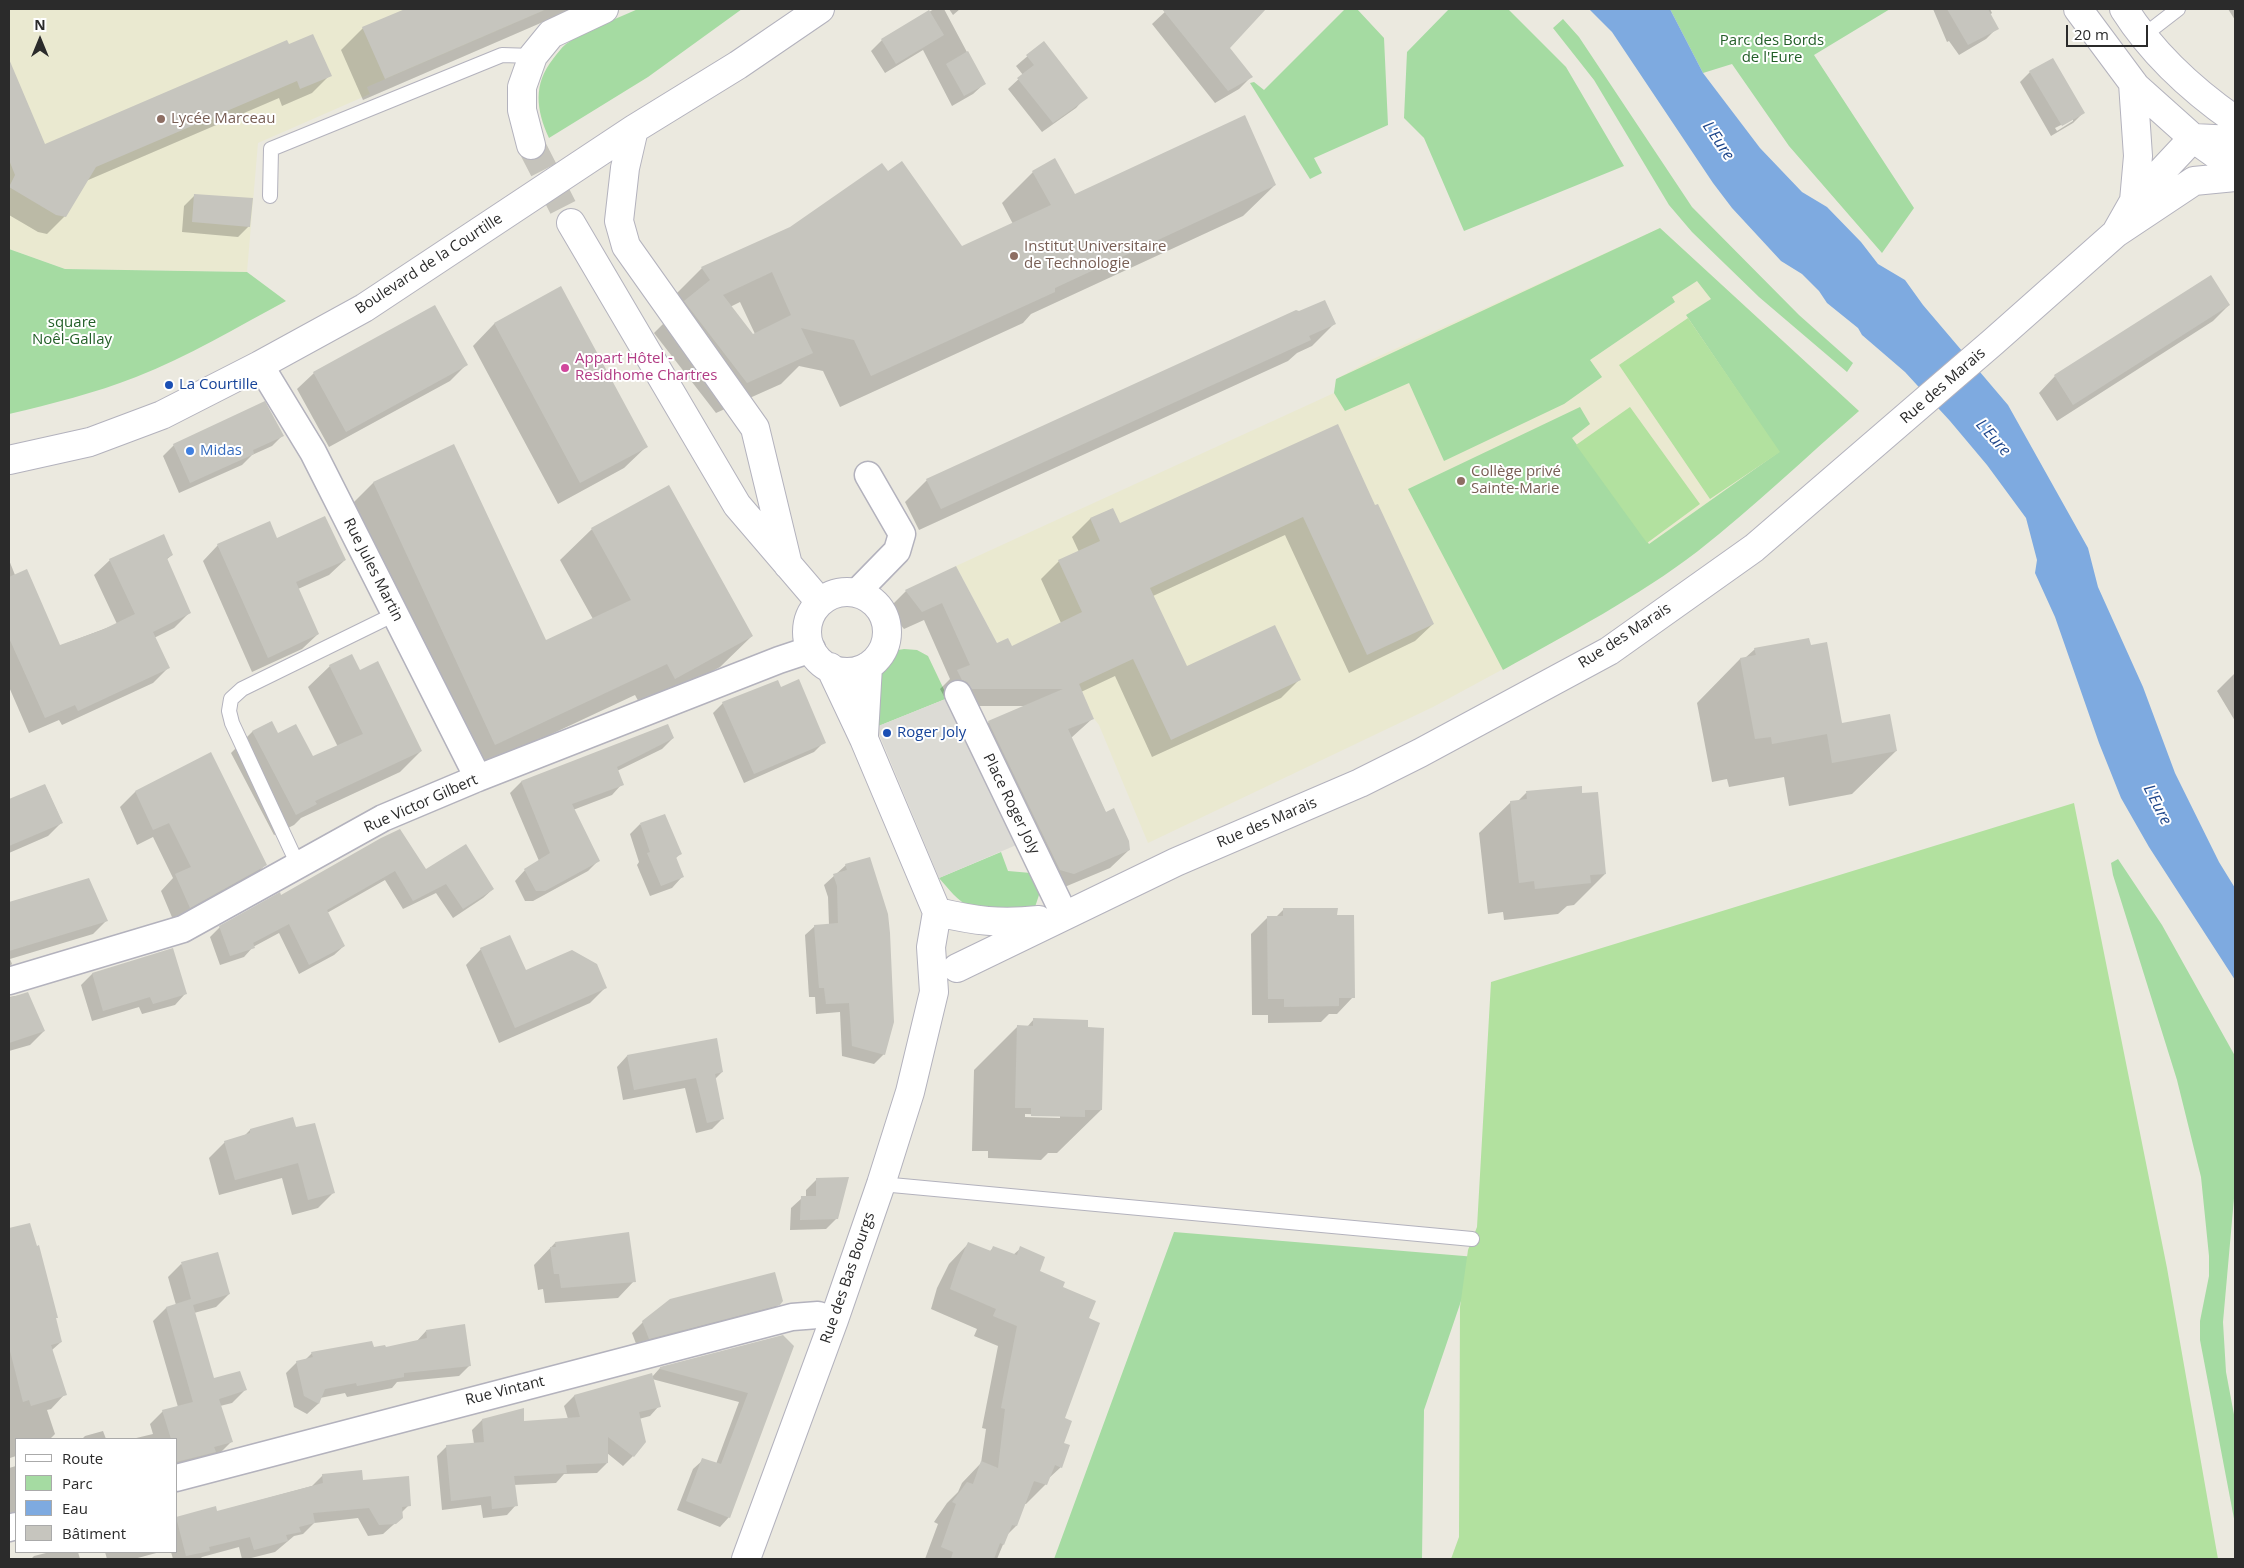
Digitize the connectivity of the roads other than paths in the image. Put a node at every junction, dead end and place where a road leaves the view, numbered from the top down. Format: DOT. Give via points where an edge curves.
graph roads {
  1 [pos="604,9"];
  2 [pos="820,9"];
  3 [pos="2078,9"];
  4 [pos="2124,9"];
  5 [pos="2178,9"];
  6 [pos="2143,36"];
  7 [pos="533,56"];
  8 [pos="2133,83"];
  9 [pos="2192,88"];
  10 [pos="2235,120"];
  11 [pos="634,129"];
  12 [pos="2193,138"];
  13 [pos="2235,140"];
  14 [pos="531,145"];
  15 [pos="2235,168"];
  16 [pos="2235,176"];
  17 [pos="2194,181"];
  18 [pos="270,196"];
  19 [pos="2134,201"];
  20 [pos="571,223"];
  21 [pos="2116,233"];
  22 [pos="260,365"];
  23 [pos="9,460"];
  24 [pos="868,475"];
  25 [pos="788,564"];
  26 [pos="856,592"];
  27 [pos="820,602"];
  28 [pos="395,614"];
  29 [pos="821,658"];
  30 [pos="868,666"];
  31 [pos="958,694"];
  32 [pos="864,740"];
  33 [pos="478,778"];
  34 [pos="298,865"];
  35 [pos="948,914"];
  36 [pos="1060,916"];
  37 [pos="957,968"];
  38 [pos="9,982"];
  39 [pos="934,992"];
  40 [pos="881,1184"];
  41 [pos="1472,1239"];
  42 [pos="834,1320"];
  43 [pos="178,1477"];
  44 [pos="746,1559"];
  1 -- 7 [label="main road" via="551,34"];
  2 -- 11 [label="main road, Boulevard de la Courtille" via="738,65"];
  3 -- 8 [label="main road"];
  4 -- 6 [label="main road"];
  5 -- 6 [label="lane"];
  6 -- 9 [label="main road"];
  7 -- 14 [label="main road" via="522,87 522,110"];
  7 -- 18 [label="lane" via="502,55 271,149"];
  8 -- 12 [label="main road"];
  8 -- 19 [label="main road, Rue des Marais" via="2138,156"];
  9 -- 10 [label="main road"];
  9 -- 12 [label="main road"];
  11 -- 22 [label="main road, Boulevard de la Courtille" via="364,308"];
  11 -- 25 [label="main road" via="625,168 619,221 626,246 755,428"];
  12 -- 13 [label="main road"];
  12 -- 15 [label="main road"];
  12 -- 17 [label="main road"];
  12 -- 19 [label="main road, Rue des Marais"];
  16 -- 17 [label="main road, Rue des Marais"];
  17 -- 21 [label="main road, Rue des Marais"];
  19 -- 21 [label="main road, Rue des Marais"];
  20 -- 25 [label="main road" via="737,505"];
  21 -- 36 [label="main road, Rue des Marais" via="1754,548 1609,651 1360,783"];
  22 -- 23 [label="main road, Boulevard de la Courtille" via="162,415 90,442"];
  22 -- 28 [label="street, Rue Jules Martin" via="313,452"];
  24 -- 26 [label="street" via="902,534 897,551"];
  25 -- 27 [label="main road"];
  26 -- 27 [label="main road" via="837,593"];
  26 -- 30 [label="main road" via="876,604 887,624 885,644 876,660"];
  27 -- 29 [label="main road" via="810,619 808,639"];
  28 -- 33 [label="street, Rue Jules Martin"];
  28 -- 34 [label="lane" via="242,690 231,699 232,723"];
  29 -- 30 [label="main road" via="849,671"];
  29 -- 32 [label="main road"];
  29 -- 33 [label="street, Rue Victor Gilbert" via="779,660"];
  30 -- 32 [label="main road"];
  31 -- 36 [label="street, Place Roger Joly"];
  32 -- 35 [label="main road"];
  33 -- 34 [label="street, Rue Victor Gilbert" via="383,818"];
  34 -- 38 [label="street, Rue Victor Gilbert" via="183,929"];
  35 -- 36 [label="main road, Rue des Marais" via="1007,924"];
  35 -- 37 [label="main road" via="964,946"];
  35 -- 39 [label="main road, Rue des Bas Bourgs" via="930,947"];
  36 -- 37 [label="main road, Rue des Marais"];
  37 -- 39 [label="main road"];
  39 -- 40 [label="main road, Rue des Bas Bourgs" via="910,1092"];
  40 -- 41 [label="lane"];
  40 -- 42 [label="main road, Rue des Bas Bourgs"];
  42 -- 43 [label="street, Rue Vintant" via="818,1315 792,1317"];
  42 -- 44 [label="main road, Rue des Bas Bourgs"];
}
